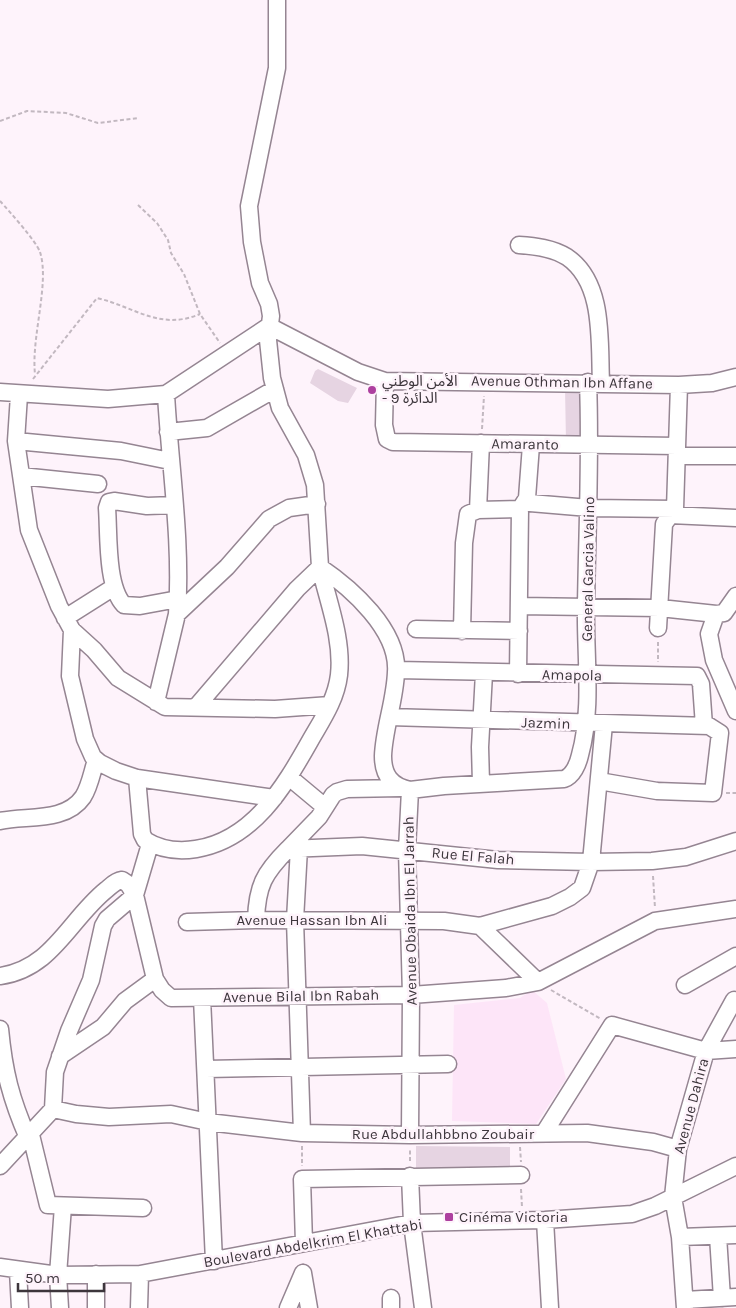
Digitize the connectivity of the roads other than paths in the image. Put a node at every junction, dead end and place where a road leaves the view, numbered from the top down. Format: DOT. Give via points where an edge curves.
graph roads {
  1 [pos="277,0"];
  2 [pos="519,245"];
  3 [pos="269,326"];
  4 [pos="736,377"];
  5 [pos="384,380"];
  6 [pos="594,382"];
  7 [pos="679,385"];
  8 [pos="275,389"];
  9 [pos="0,392"];
  10 [pos="166,394"];
  11 [pos="23,395"];
  12 [pos="168,432"];
  13 [pos="16,441"];
  14 [pos="481,443"];
  15 [pos="591,444"];
  16 [pos="531,445"];
  17 [pos="677,451"];
  18 [pos="736,456"];
  19 [pos="170,461"];
  20 [pos="21,476"];
  21 [pos="98,484"];
  22 [pos="523,503"];
  23 [pos="317,504"];
  24 [pos="174,505"];
  25 [pos="589,508"];
  26 [pos="478,510"];
  27 [pos="673,512"];
  28 [pos="736,518"];
  29 [pos="320,567"];
  30 [pos="114,587"];
  31 [pos="736,596"];
  32 [pos="519,606"];
  33 [pos="178,607"];
  34 [pos="586,607"];
  35 [pos="660,608"];
  36 [pos="716,614"];
  37 [pos="68,624"];
  38 [pos="658,628"];
  39 [pos="416,629"];
  40 [pos="462,631"];
  41 [pos="519,631"];
  42 [pos="397,670"];
  43 [pos="484,673"];
  44 [pos="518,674"];
  45 [pos="587,675"];
  46 [pos="156,702"];
  47 [pos="330,705"];
  48 [pos="196,707"];
  49 [pos="736,711"];
  50 [pos="389,717"];
  51 [pos="481,721"];
  52 [pos="586,724"];
  53 [pos="604,724"];
  54 [pos="704,726"];
  55 [pos="96,760"];
  56 [pos="289,777"];
  57 [pos="137,778"];
  58 [pos="599,781"];
  59 [pos="481,783"];
  60 [pos="405,789"];
  61 [pos="274,798"];
  62 [pos="325,806"];
  63 [pos="0,821"];
  64 [pos="736,841"];
  65 [pos="150,844"];
  66 [pos="293,849"];
  67 [pos="407,850"];
  68 [pos="591,862"];
  69 [pos="135,895"];
  70 [pos="736,909"];
  71 [pos="256,920"];
  72 [pos="295,920"];
  73 [pos="408,921"];
  74 [pos="187,922"];
  75 [pos="480,926"];
  76 [pos="736,956"];
  77 [pos="0,976"];
  78 [pos="156,979"];
  79 [pos="538,982"];
  80 [pos="685,985"];
  81 [pos="411,995"];
  82 [pos="297,996"];
  83 [pos="202,998"];
  84 [pos="734,1000"];
  85 [pos="0,1030"];
  86 [pos="736,1049"];
  87 [pos="706,1051"];
  88 [pos="60,1056"];
  89 [pos="411,1064"];
  90 [pos="448,1064"];
  91 [pos="301,1067"];
  92 [pos="206,1069"];
  93 [pos="53,1109"];
  94 [pos="208,1122"];
  95 [pos="302,1133"];
  96 [pos="544,1133"];
  97 [pos="410,1135"];
  98 [pos="29,1137"];
  99 [pos="678,1150"];
  100 [pos="0,1166"];
  101 [pos="736,1166"];
  102 [pos="521,1175"];
  103 [pos="410,1176"];
  104 [pos="673,1197"];
  105 [pos="63,1206"];
  106 [pos="143,1208"];
  107 [pos="545,1220"];
  108 [pos="412,1223"];
  109 [pos="736,1235"];
  110 [pos="718,1236"];
  111 [pos="680,1237"];
  112 [pos="304,1243"];
  113 [pos="214,1261"];
  114 [pos="0,1268"];
  115 [pos="18,1271"];
  116 [pos="96,1274"];
  117 [pos="140,1274"];
  118 [pos="58,1275"];
  119 [pos="729,1297"];
  120 [pos="685,1304"];
  121 [pos="20,1308"];
  122 [pos="60,1308"];
  123 [pos="96,1308"];
  124 [pos="139,1308"];
  125 [pos="288,1308"];
  126 [pos="309,1308"];
  127 [pos="423,1308"];
  128 [pos="550,1308"];
  1 -- 3 [label="street" via="277,68 248,206 260,283 269,304"];
  2 -- 6 [label="street, General Garcia Valino" via="536,246 566,256 585,275 598,311"];
  3 -- 5 [label="street, Avenue Othman Ibn Affane" via="358,372"];
  3 -- 8 [label="street" via="269,360"];
  3 -- 10 [label="street"];
  4 -- 7 [label="street, Avenue Othman Ibn Affane" via="712,384"];
  5 -- 6 [label="street, Avenue Othman Ibn Affane"];
  5 -- 14 [label="street, Amaranto" via="387,439 393,442"];
  6 -- 7 [label="street, Avenue Othman Ibn Affane"];
  6 -- 15 [label="street, General Garcia Valino"];
  7 -- 17 [label="street"];
  8 -- 12 [label="street" via="207,428"];
  8 -- 23 [label="street" via="280,408 306,455"];
  9 -- 11 [label="street"];
  10 -- 11 [label="street" via="108,399"];
  10 -- 12 [label="street"];
  11 -- 13 [label="street"];
  12 -- 19 [label="street"];
  13 -- 19 [label="street" via="121,451"];
  13 -- 20 [label="street"];
  14 -- 16 [label="street, Amaranto"];
  14 -- 26 [label="street"];
  15 -- 16 [label="street, Amaranto"];
  15 -- 17 [label="street, Amaranto"];
  15 -- 25 [label="street, General Garcia Valino"];
  16 -- 22 [label="street"];
  17 -- 18 [label="street, Amaranto"];
  17 -- 27 [label="street"];
  19 -- 24 [label="street"];
  20 -- 21 [label="street"];
  20 -- 37 [label="street" via="35,548"];
  22 -- 25 [label="street"];
  22 -- 26 [label="street"];
  22 -- 32 [label="street"];
  23 -- 29 [label="street"];
  23 -- 33 [label="street" via="289,508 269,518 227,567"];
  24 -- 30 [label="street" via="139,506 114,501 108,504"];
  24 -- 33 [label="street"];
  25 -- 27 [label="street"];
  25 -- 34 [label="street, General Garcia Valino"];
  26 -- 40 [label="street" via="466,518"];
  27 -- 28 [label="street"];
  27 -- 35 [label="street" via="664,524"];
  29 -- 42 [label="street" via="360,597 391,647"];
  29 -- 47 [label="street" via="339,652 339,676"];
  29 -- 48 [label="street" via="297,589"];
  30 -- 33 [label="street" via="118,599 130,606"];
  30 -- 37 [label="street"];
  31 -- 36 [label="street" via="724,613"];
  32 -- 34 [label="street"];
  32 -- 41 [label="street"];
  33 -- 46 [label="street"];
  34 -- 35 [label="street"];
  34 -- 45 [label="street, General Garcia Valino"];
  35 -- 36 [label="street"];
  35 -- 38 [label="street"];
  36 -- 49 [label="street" via="708,634 714,660"];
  37 -- 46 [label="street" via="118,678"];
  37 -- 55 [label="street" via="73,694 88,749"];
  39 -- 40 [label="street"];
  40 -- 41 [label="street"];
  41 -- 44 [label="street"];
  42 -- 43 [label="street, Amapola"];
  42 -- 50 [label="street"];
  43 -- 44 [label="street, Amapola"];
  43 -- 51 [label="street"];
  44 -- 45 [label="street, Amapola"];
  45 -- 52 [label="street, General Garcia Valino"];
  45 -- 54 [label="street, Amapola" via="699,678"];
  46 -- 48 [label="street" via="165,707"];
  47 -- 48 [label="street" via="275,709"];
  47 -- 56 [label="street"];
  50 -- 51 [label="street, Jazmin"];
  50 -- 60 [label="street" via="383,746 383,767 389,780"];
  51 -- 52 [label="street, Jazmin"];
  51 -- 59 [label="street"];
  52 -- 53 [label="street, Jazmin"];
  52 -- 59 [label="street, General Garcia Valino" via="580,756 572,775 564,779"];
  53 -- 54 [label="street, Jazmin"];
  53 -- 58 [label="street, Avenue Hassan Ibn Ali"];
  54 -- 58 [label="street" via="714,727 720,732 713,793 657,791"];
  55 -- 57 [label="street" via="116,772"];
  55 -- 63 [label="street" via="88,788 75,804 42,818"];
  56 -- 61 [label="street"];
  56 -- 62 [label="street"];
  57 -- 61 [label="street"];
  57 -- 65 [label="street" via="142,834"];
  58 -- 68 [label="street, Avenue Hassan Ibn Ali"];
  59 -- 60 [label="street, General Garcia Valino"];
  60 -- 62 [label="street, General Garcia Valino" via="347,789 333,795"];
  60 -- 67 [label="street, Avenue Obaida Ibn El Jarrah"];
  61 -- 65 [label="street" via="252,824 208,847 181,852"];
  62 -- 66 [label="street, General Garcia Valino"];
  64 -- 68 [label="street, Rue El Falah" via="686,856 652,861"];
  65 -- 69 [label="street"];
  66 -- 67 [label="street, Rue El Falah" via="339,846"];
  66 -- 71 [label="street" via="275,862 260,885 256,896"];
  66 -- 72 [label="street"];
  67 -- 68 [label="street, Rue El Falah" via="498,860"];
  67 -- 73 [label="street, Avenue Obaida Ibn El Jarrah"];
  68 -- 75 [label="street, Avenue Hassan Ibn Ali" via="582,888 570,897 552,906"];
  69 -- 77 [label="street" via="128,884 118,881 99,895 65,937 41,958 16,974"];
  69 -- 78 [label="street, Avenue Bilal Ibn Rabah"];
  69 -- 88 [label="street" via="103,926 91,980"];
  70 -- 79 [label="street, Avenue Bilal Ibn Rabah" via="655,921"];
  71 -- 72 [label="street, Avenue Hassan Ibn Ali"];
  71 -- 74 [label="street, Avenue Hassan Ibn Ali"];
  72 -- 73 [label="street, Avenue Hassan Ibn Ali"];
  72 -- 82 [label="street"];
  73 -- 75 [label="street, Avenue Hassan Ibn Ali" via="460,922"];
  73 -- 81 [label="street, Avenue Obaida Ibn El Jarrah"];
  75 -- 79 [label="street"];
  76 -- 80 [label="street"];
  78 -- 83 [label="street, Avenue Bilal Ibn Rabah" via="171,998"];
  78 -- 88 [label="street" via="125,1001 103,1026"];
  79 -- 81 [label="street, Avenue Bilal Ibn Rabah" via="506,988"];
  81 -- 82 [label="street, Avenue Bilal Ibn Rabah"];
  81 -- 89 [label="street, Avenue Obaida Ibn El Jarrah"];
  82 -- 83 [label="street, Avenue Bilal Ibn Rabah"];
  82 -- 91 [label="street"];
  83 -- 92 [label="street"];
  84 -- 87 [label="street, Avenue Dahira"];
  85 -- 98 [label="street" via="6,1076"];
  86 -- 87 [label="street"];
  87 -- 96 [label="street" via="612,1026"];
  87 -- 99 [label="street, Avenue Dahira"];
  88 -- 93 [label="street" via="55,1072"];
  89 -- 90 [label="street"];
  89 -- 91 [label="street"];
  89 -- 97 [label="street, Avenue Obaida Ibn El Jarrah"];
  91 -- 92 [label="street"];
  91 -- 95 [label="street"];
  92 -- 94 [label="street"];
  93 -- 94 [label="street, Rue Abdullahbbno Zoubair" via="108,1117 171,1114"];
  93 -- 98 [label="street"];
  94 -- 95 [label="street, Rue Abdullahbbno Zoubair"];
  94 -- 113 [label="street"];
  95 -- 97 [label="street, Rue Abdullahbbno Zoubair"];
  96 -- 97 [label="street, Rue Abdullahbbno Zoubair"];
  96 -- 99 [label="street, Rue Abdullahbbno Zoubair" via="623,1136"];
  98 -- 100 [label="street"];
  98 -- 105 [label="street" via="46,1203"];
  99 -- 104 [label="street, Avenue Dahira"];
  101 -- 104 [label="street, Boulevard Abdelkrim El Khattabi"];
  102 -- 103 [label="street"];
  103 -- 108 [label="street"];
  103 -- 112 [label="street" via="302,1179"];
  104 -- 107 [label="street, Boulevard Abdelkrim El Khattabi" via="632,1214"];
  104 -- 111 [label="street, Avenue Dahira"];
  105 -- 106 [label="street"];
  105 -- 118 [label="street"];
  107 -- 108 [label="street, Boulevard Abdelkrim El Khattabi"];
  107 -- 128 [label="street"];
  108 -- 112 [label="street, Boulevard Abdelkrim El Khattabi"];
  108 -- 127 [label="street"];
  109 -- 110 [label="street"];
  110 -- 111 [label="street"];
  110 -- 119 [label="street"];
  111 -- 120 [label="street, Avenue Dahira"];
  112 -- 113 [label="street, Boulevard Abdelkrim El Khattabi"];
  113 -- 117 [label="street, Boulevard Abdelkrim El Khattabi"];
  114 -- 115 [label="street, Boulevard Abdelkrim El Khattabi"];
  115 -- 118 [label="street, Boulevard Abdelkrim El Khattabi"];
  115 -- 121 [label="street"];
  116 -- 117 [label="street, Boulevard Abdelkrim El Khattabi"];
  116 -- 118 [label="street, Boulevard Abdelkrim El Khattabi"];
  116 -- 123 [label="street"];
  117 -- 124 [label="street"];
  118 -- 122 [label="street"];
  119 -- 120 [label="street"];
  125 -- 126 [label="street" via="303,1273"];
}
